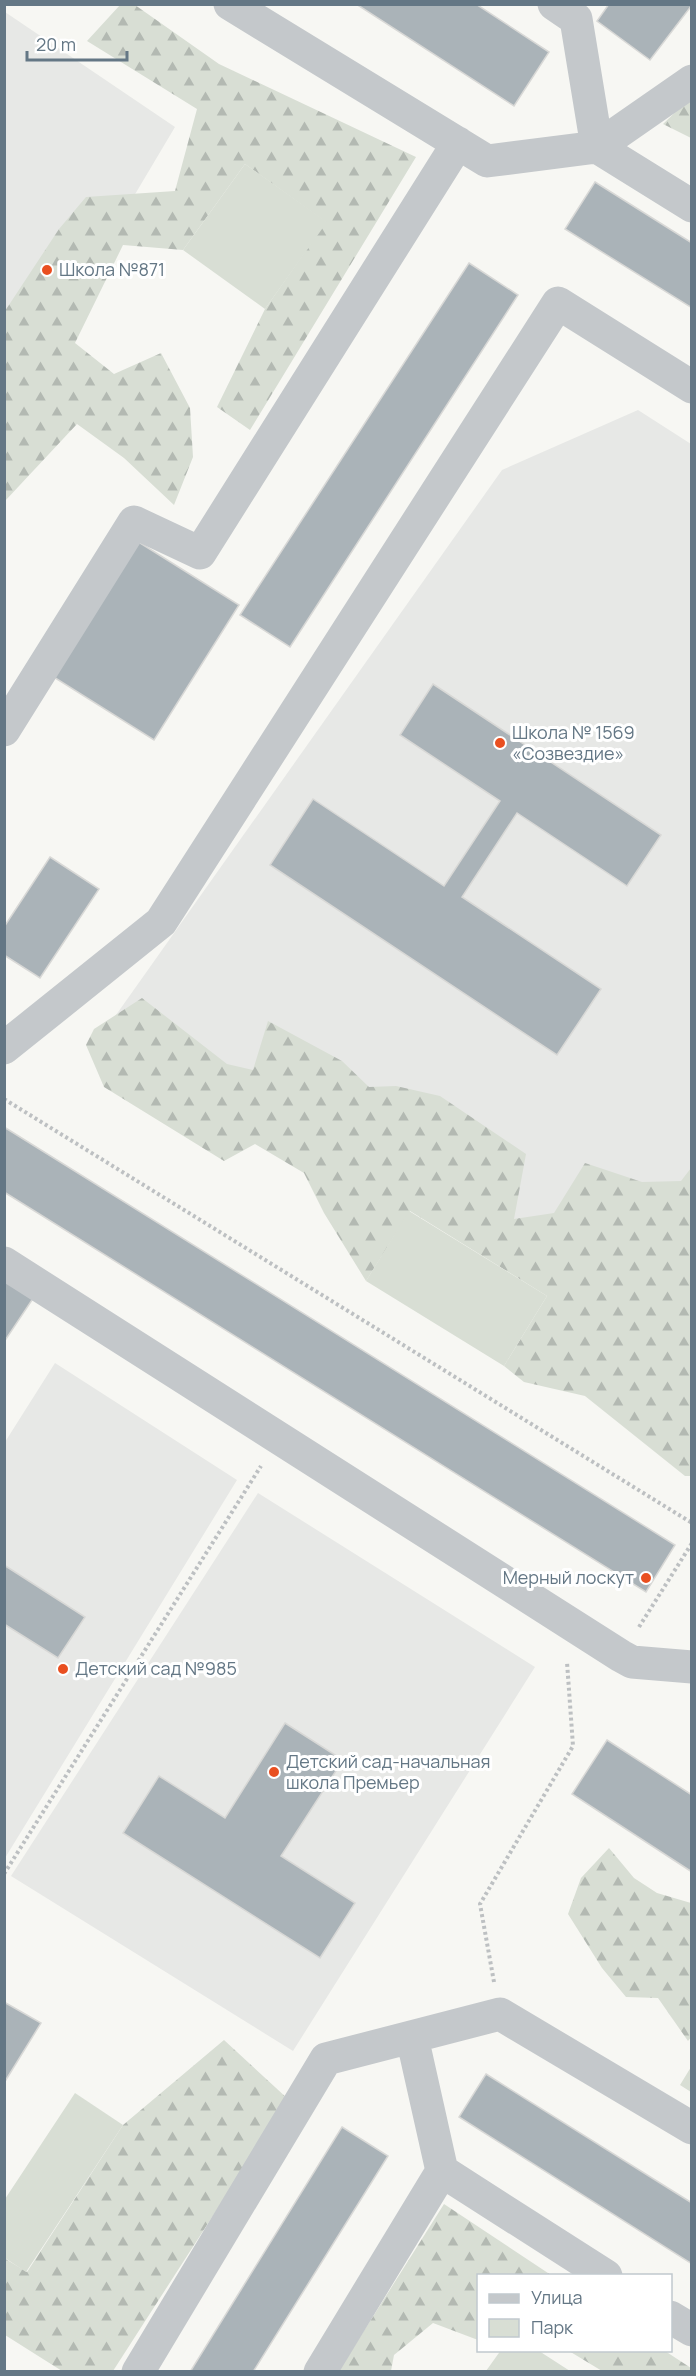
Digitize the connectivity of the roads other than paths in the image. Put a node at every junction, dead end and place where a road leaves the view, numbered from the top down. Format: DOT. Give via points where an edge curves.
graph roads {
  1 [pos="230,4"];
  2 [pos="554,4"];
  3 [pos="692,81"];
  4 [pos="458,143"];
  5 [pos="597,147"];
  6 [pos="692,206"];
  7 [pos="692,387"];
  8 [pos="4,730"];
  9 [pos="4,1048"];
  10 [pos="4,1263"];
  11 [pos="692,1667"];
  12 [pos="412,2037"];
  13 [pos="692,2128"];
  14 [pos="442,2171"];
  15 [pos="603,2274"];
  16 [pos="672,2318"];
  17 [pos="692,2330"];
  18 [pos="138,2372"];
  19 [pos="320,2372"];
  1 -- 4 [label="lane"];
  2 -- 5 [label="lane" via="576,19"];
  3 -- 5 [label="lane"];
  4 -- 5 [label="lane" via="487,161"];
  4 -- 8 [label="lane" via="200,553 134,522"];
  5 -- 6 [label="lane"];
  7 -- 9 [label="lane" via="558,303 161,922"];
  10 -- 11 [label="lane" via="621,1656 632,1662"];
  12 -- 13 [label="lane" via="500,2014"];
  12 -- 14 [label="lane"];
  12 -- 18 [label="lane" via="326,2059"];
  14 -- 15 [label="lane"];
  14 -- 19 [label="lane"];
  16 -- 17 [label="lane"];
}
